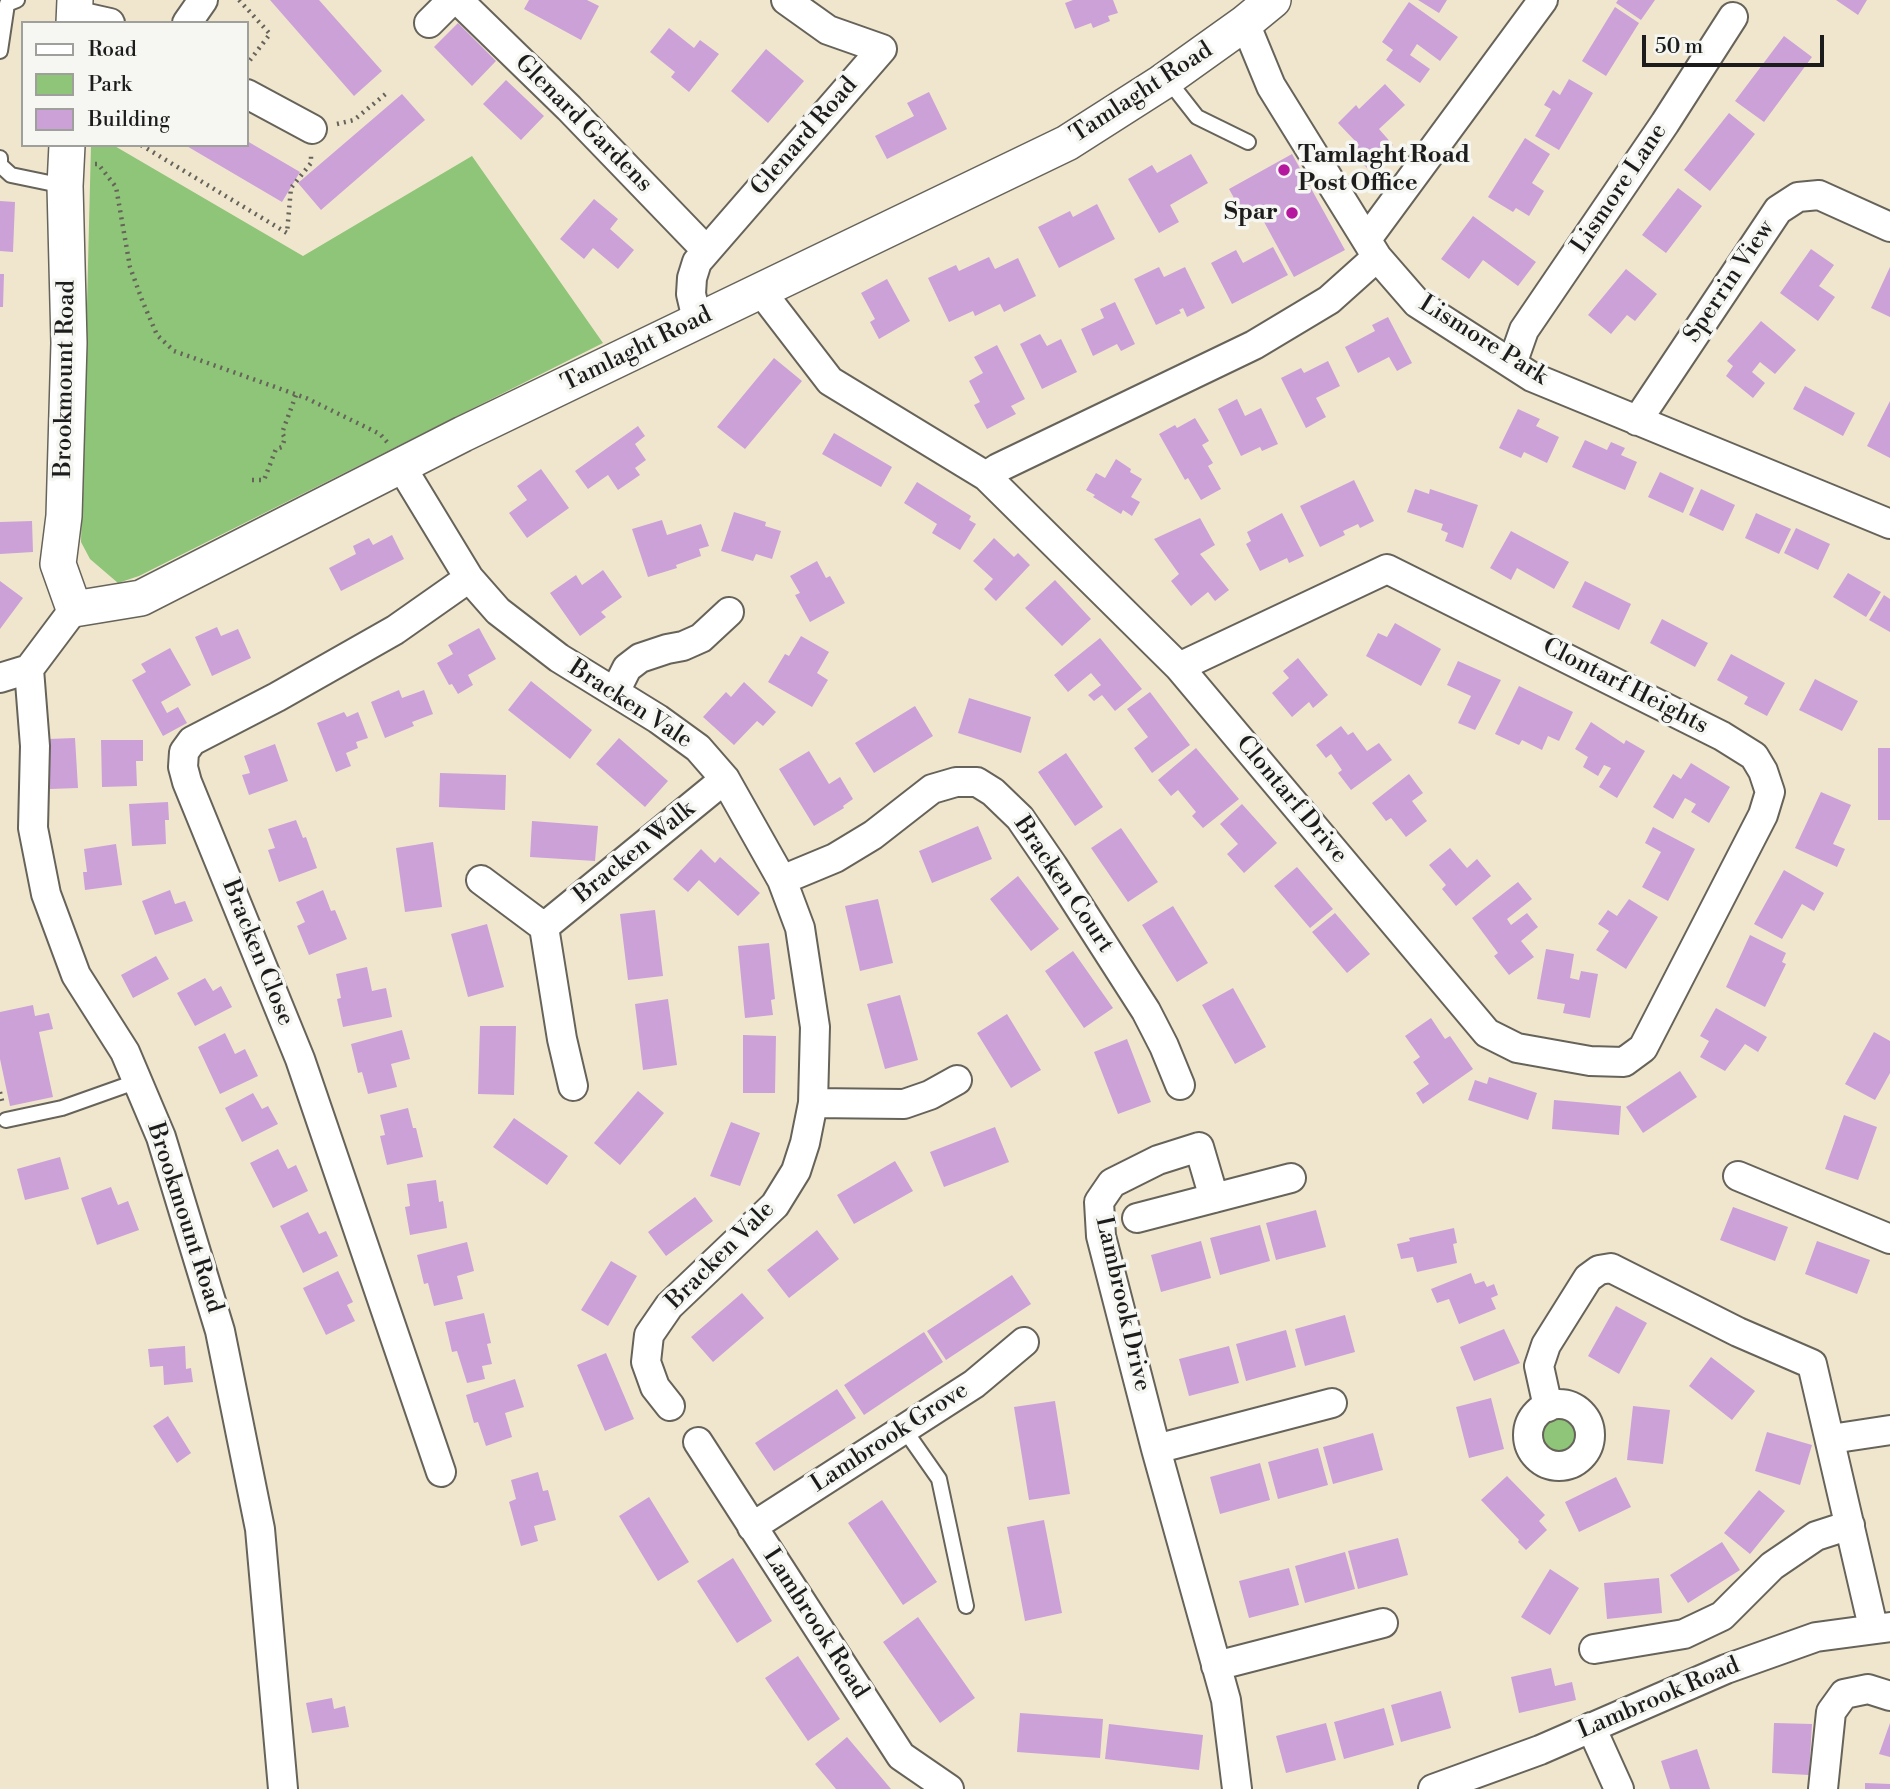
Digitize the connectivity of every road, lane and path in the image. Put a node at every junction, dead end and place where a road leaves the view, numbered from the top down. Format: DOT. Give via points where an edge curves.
graph roads {
  1 [pos="17,0"];
  2 [pos="203,0"];
  3 [pos="239,0"];
  4 [pos="452,0"];
  5 [pos="458,0"];
  6 [pos="786,0"];
  7 [pos="1273,0"];
  8 [pos="1542,0"];
  9 [pos="74,13"];
  10 [pos="1734,17"];
  11 [pos="103,21"];
  12 [pos="188,21"];
  13 [pos="429,23"];
  14 [pos="1245,23"];
  15 [pos="0,51"];
  16 [pos="248,63"];
  17 [pos="1167,78"];
  18 [pos="388,92"];
  19 [pos="248,95"];
  20 [pos="312,128"];
  21 [pos="1248,142"];
  22 [pos="144,147"];
  23 [pos="0,158"];
  24 [pos="66,166"];
  25 [pos="1890,227"];
  26 [pos="1372,248"];
  27 [pos="706,250"];
  28 [pos="760,290"];
  29 [pos="701,319"];
  30 [pos="1512,364"];
  31 [pos="296,395"];
  32 [pos="1637,421"];
  33 [pos="402,464"];
  34 [pos="986,476"];
  35 [pos="252,480"];
  36 [pos="1890,524"];
  37 [pos="469,578"];
  38 [pos="74,609"];
  39 [pos="729,612"];
  40 [pos="1179,667"];
  41 [pos="29,669"];
  42 [pos="0,678"];
  43 [pos="615,692"];
  44 [pos="725,779"];
  45 [pos="481,880"];
  46 [pos="782,880"];
  47 [pos="544,927"];
  48 [pos="1624,1062"];
  49 [pos="957,1080"];
  50 [pos="138,1081"];
  51 [pos="1180,1084"];
  52 [pos="573,1086"];
  53 [pos="813,1103"];
  54 [pos="6,1120"];
  55 [pos="1738,1176"];
  56 [pos="1291,1178"];
  57 [pos="1214,1198"];
  58 [pos="1137,1218"];
  59 [pos="1890,1237"];
  60 [pos="1024,1342"];
  61 [pos="1332,1403"];
  62 [pos="670,1406"];
  63 [pos="1548,1407"];
  64 [pos="904,1429"];
  65 [pos="1890,1430"];
  66 [pos="1831,1439"];
  67 [pos="698,1442"];
  68 [pos="1156,1449"];
  69 [pos="441,1472"];
  70 [pos="1850,1525"];
  71 [pos="751,1527"];
  72 [pos="966,1606"];
  73 [pos="1383,1623"];
  74 [pos="1881,1627"];
  75 [pos="1594,1649"];
  76 [pos="1216,1666"];
  77 [pos="1890,1696"];
  78 [pos="1591,1727"];
  79 [pos="283,1789"];
  80 [pos="949,1789"];
  81 [pos="1237,1789"];
  82 [pos="1433,1789"];
  83 [pos="1619,1789"];
  84 [pos="1823,1789"];
  1 -- 15 [label="lane" via="7,4"];
  2 -- 12 [label="street"];
  3 -- 16 [label="path" via="270,34"];
  4 -- 13 [label="street"];
  5 -- 27 [label="street, Glenard Gardens"];
  6 -- 27 [label="street, Glenard Road" via="828,30 882,49"];
  7 -- 14 [label="street, Tamlaght Road"];
  8 -- 26 [label="street"];
  9 -- 11 [label="street"];
  10 -- 30 [label="street, Lismore Lane" via="1524,330"];
  14 -- 17 [label="street, Tamlaght Road"];
  14 -- 26 [label="street, Lismore Park" via="1271,86"];
  17 -- 21 [label="lane" via="1197,117"];
  17 -- 28 [label="street, Tamlaght Road" via="1066,143"];
  18 -- 20 [label="path" via="354,120"];
  19 -- 20 [label="street"];
  20 -- 22 [label="path" via="311,163 291,188 287,233"];
  23 -- 24 [label="lane" via="0,165 11,175"];
  24 -- 31 [label="path" via="98,164 116,187 130,267 157,335 174,351"];
  24 -- 38 [label="street, Brookmount Road" via="69,343 64,516 58,564"];
  25 -- 32 [label="street, Sperrin View" via="1819,195 1798,197 1778,210"];
  26 -- 30 [label="street, Lismore Park" via="1417,303"];
  26 -- 34 [label="street" via="1329,300 1254,345"];
  27 -- 29 [label="street, Glenard Road" via="692,278 691,294"];
  28 -- 29 [label="street, Tamlaght Road"];
  28 -- 34 [label="street, Clontarf Drive" via="830,382"];
  29 -- 33 [label="street, Tamlaght Road"];
  30 -- 32 [label="street, Lismore Park" via="1532,377"];
  31 -- 33 [label="path" via="380,434"];
  31 -- 35 [label="path" via="282,433 282,447 276,449 264,480"];
  32 -- 36 [label="street, Lismore Park"];
  33 -- 37 [label="street, Bracken Vale"];
  33 -- 38 [label="street, Tamlaght Road" via="141,598"];
  34 -- 40 [label="street, Clontarf Drive"];
  37 -- 43 [label="street, Bracken Vale" via="498,611 559,658"];
  37 -- 69 [label="street, Bracken Close" via="395,630 192,741 184,752 183,767 300,1059"];
  38 -- 41 [label="street"];
  39 -- 43 [label="street" via="701,638 627,668"];
  40 -- 48 [label="street, Clontarf Drive" via="1487,1033 1517,1048 1552,1056"];
  40 -- 48 [label="street, Clontarf Heights" via="1387,569 1754,756 1770,792 1763,815 1643,1048"];
  41 -- 42 [label="street"];
  41 -- 50 [label="street, Brookmount Road" via="35,746 33,828 46,894 76,975"];
  43 -- 44 [label="street, Bracken Vale" via="698,748"];
  44 -- 46 [label="street, Bracken Vale"];
  44 -- 47 [label="street, Bracken Walk"];
  45 -- 47 [label="street"];
  46 -- 51 [label="street, Bracken Court" via="835,858 873,835 932,789 977,782 1020,818 1053,866 1146,1011"];
  46 -- 53 [label="street, Bracken Vale" via="800,928 815,1027"];
  47 -- 52 [label="street"];
  49 -- 53 [label="street" via="904,1104"];
  50 -- 54 [label="lane" via="62,1108"];
  50 -- 79 [label="street, Brookmount Road" via="161,1137 220,1331 260,1529"];
  53 -- 62 [label="street, Bracken Vale" via="796,1171 775,1205 669,1306 649,1335 646,1363 655,1387"];
  55 -- 59 [label="street"];
  56 -- 57 [label="street, Lambrook Drive"];
  57 -- 58 [label="street, Lambrook Drive"];
  57 -- 68 [label="street, Lambrook Drive" via="1199,1147 1158,1160 1112,1183 1100,1202 1101,1236"];
  60 -- 64 [label="street, Lambrook Grove" via="974,1384"];
  61 -- 68 [label="street"];
  63 -- 66 [label="street" via="1539,1366 1546,1345 1588,1278 1611,1268 1812,1364"];
  64 -- 71 [label="street, Lambrook Grove"];
  64 -- 72 [label="lane" via="939,1479"];
  65 -- 66 [label="street"];
  66 -- 70 [label="street"];
  67 -- 71 [label="street, Lambrook Road"];
  68 -- 76 [label="street, Lambrook Drive"];
  70 -- 74 [label="street"];
  70 -- 75 [label="street" via="1815,1536 1772,1566 1722,1616 1684,1634"];
  71 -- 80 [label="street, Lambrook Road" via="901,1756"];
  73 -- 76 [label="street"];
  74 -- 78 [label="street, Lambrook Road" via="1816,1637 1726,1669"];
  76 -- 81 [label="street, Lambrook Drive" via="1226,1700"];
  77 -- 84 [label="street" via="1868,1689 1844,1694 1831,1712"];
  78 -- 82 [label="street, Lambrook Road"];
  78 -- 83 [label="street"];
}
